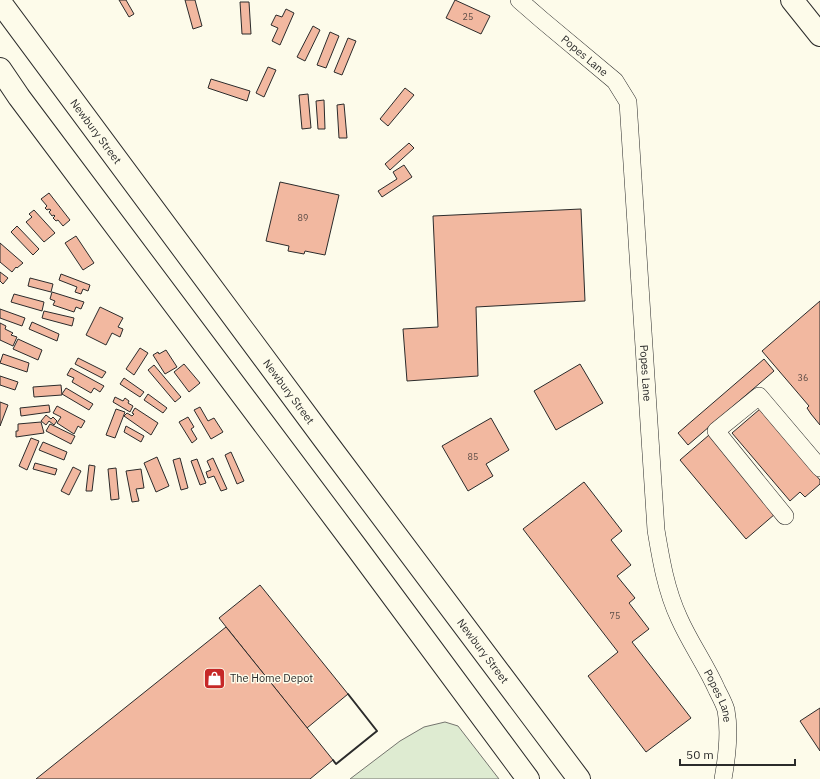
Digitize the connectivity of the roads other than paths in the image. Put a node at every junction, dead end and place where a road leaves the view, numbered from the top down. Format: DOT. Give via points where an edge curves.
graph roads {
  1 [pos="519,0"];
  2 [pos="792,0"];
  3 [pos="0,2"];
  4 [pos="820,35"];
  5 [pos="0,69"];
  6 [pos="820,468"];
  7 [pos="785,516"];
  8 [pos="528,779"];
  9 [pos="579,779"];
  10 [pos="724,779"];
  1 -- 10 [label="street, Popes Lane" via="615,81 628,102 656,530 662,569 678,617 711,676 725,708 728,737"];
  2 -- 4 [label="main road"];
  3 -- 9 [label="main road, Newbury Street"];
  5 -- 8 [label="main road"];
  6 -- 7 [label="street" via="759,396 716,431"];
}
